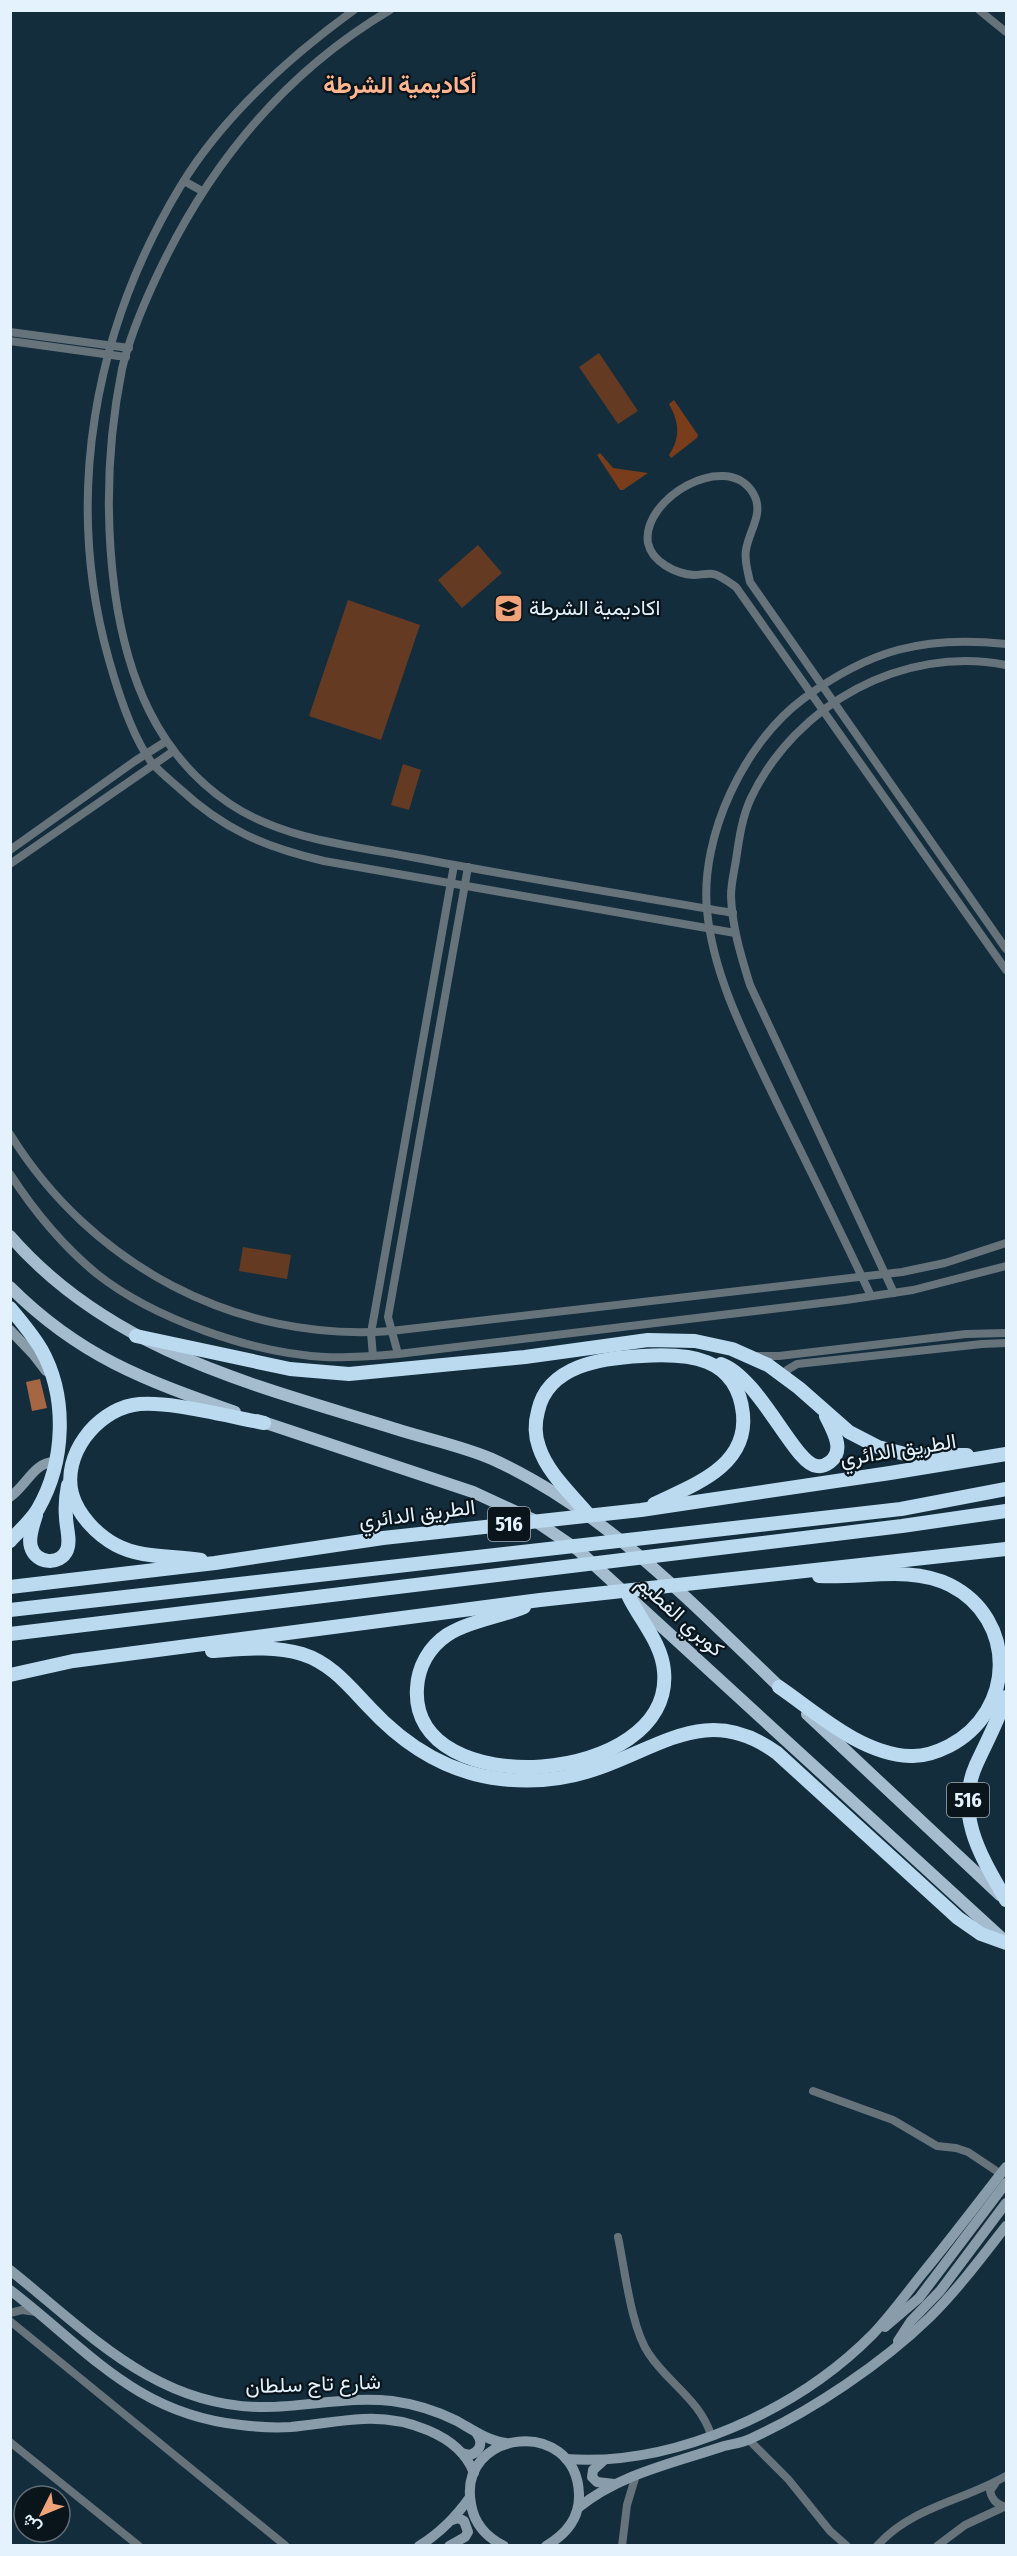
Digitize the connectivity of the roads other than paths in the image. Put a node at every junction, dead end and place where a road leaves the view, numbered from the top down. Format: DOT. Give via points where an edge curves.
graph roads {
  1 [pos="354,10"];
  2 [pos="390,10"];
  3 [pos="979,10"];
  4 [pos="1006,32"];
  5 [pos="184,181"];
  6 [pos="202,191"];
  7 [pos="10,332"];
  8 [pos="10,341"];
  9 [pos="111,345"];
  10 [pos="129,348"];
  11 [pos="108,355"];
  12 [pos="126,357"];
  13 [pos="1006,644"];
  14 [pos="1006,665"];
  15 [pos="822,685"];
  16 [pos="812,693"];
  17 [pos="834,702"];
  18 [pos="824,710"];
  19 [pos="165,742"];
  20 [pos="172,752"];
  21 [pos="147,754"];
  22 [pos="153,764"];
  23 [pos="10,850"];
  24 [pos="10,864"];
  25 [pos="454,865"];
  26 [pos="468,867"];
  27 [pos="451,884"];
  28 [pos="464,886"];
  29 [pos="707,909"];
  30 [pos="733,913"];
  31 [pos="710,928"];
  32 [pos="735,933"];
  33 [pos="1006,949"];
  34 [pos="1006,970"];
  35 [pos="10,1134"];
  36 [pos="10,1174"];
  37 [pos="10,1236"];
  38 [pos="1006,1243"];
  39 [pos="1006,1266"];
  40 [pos="886,1274"];
  41 [pos="862,1276"];
  42 [pos="10,1287"];
  43 [pos="894,1293"];
  44 [pos="871,1296"];
  45 [pos="10,1308"];
  46 [pos="10,1330"];
  47 [pos="391,1331"];
  48 [pos="371,1333"];
  49 [pos="1006,1333"];
  50 [pos="136,1336"];
  51 [pos="1006,1343"];
  52 [pos="827,1350"];
  53 [pos="398,1354"];
  54 [pos="748,1355"];
  55 [pos="373,1356"];
  56 [pos="701,1359"];
  57 [pos="828,1360"];
  58 [pos="786,1378"];
  59 [pos="57,1390"];
  60 [pos="824,1411"];
  61 [pos="264,1423"];
  62 [pos="1006,1454"];
  63 [pos="983,1458"];
  64 [pos="55,1462"];
  65 [pos="71,1474"];
  66 [pos="1006,1489"];
  67 [pos="10,1497"];
  68 [pos="37,1510"];
  69 [pos="641,1510"];
  70 [pos="1006,1511"];
  71 [pos="587,1513"];
  72 [pos="10,1541"];
  73 [pos="1006,1550"];
  74 [pos="215,1563"];
  75 [pos="778,1573"];
  76 [pos="10,1587"];
  77 [pos="629,1598"];
  78 [pos="540,1600"];
  79 [pos="10,1610"];
  80 [pos="10,1634"];
  81 [pos="162,1649"];
  82 [pos="10,1675"];
  83 [pos="779,1687"];
  84 [pos="1006,1697"];
  85 [pos="1006,1901"];
  86 [pos="1006,1942"];
  87 [pos="813,2091"];
  88 [pos="1005,2175"];
  89 [pos="1006,2203"];
  90 [pos="1006,2226"];
  91 [pos="618,2237"];
  92 [pos="10,2270"];
  93 [pos="10,2290"];
  94 [pos="10,2313"];
  95 [pos="40,2313"];
  96 [pos="10,2321"];
  97 [pos="894,2349"];
  98 [pos="477,2434"];
  99 [pos="711,2435"];
  100 [pos="749,2440"];
  101 [pos="10,2442"];
  102 [pos="506,2443"];
  103 [pos="462,2453"];
  104 [pos="566,2459"];
  105 [pos="603,2461"];
  106 [pos="474,2473"];
  107 [pos="636,2475"];
  108 [pos="1006,2476"];
  109 [pos="995,2483"];
  110 [pos="614,2484"];
  111 [pos="470,2497"];
  112 [pos="1005,2507"];
  113 [pos="578,2508"];
  114 [pos="452,2520"];
  115 [pos="564,2533"];
  116 [pos="498,2545"];
  117 [pos="139,2546"];
  118 [pos="286,2546"];
  119 [pos="419,2546"];
  120 [pos="449,2546"];
  121 [pos="546,2546"];
  122 [pos="563,2546"];
  123 [pos="622,2546"];
  124 [pos="847,2546"];
  125 [pos="876,2546"];
  126 [pos="937,2546"];
  1 -- 5 [label="street" via="309,43 252,96"];
  2 -- 6 [label="street" via="336,47 288,87 229,153"];
  3 -- 4 [label="street"];
  5 -- 6 [label="street"];
  5 -- 9 [label="street" via="135,276"];
  6 -- 10 [label="street" via="174,238"];
  7 -- 9 [label="street"];
  8 -- 11 [label="street"];
  9 -- 10 [label="street"];
  9 -- 11 [label="street"];
  10 -- 12 [label="street"];
  11 -- 12 [label="street"];
  11 -- 21 [label="street" via="92,433 87,530 93,590 105,646 121,696"];
  12 -- 19 [label="street" via="113,423 107,495 110,554 126,649 145,703"];
  13 -- 15 [label="street" via="943,641 909,647 852,667"];
  14 -- 17 [label="street" via="919,664 879,677"];
  15 -- 16 [label="street"];
  15 -- 16 [label="street" via="750,582 746,550 758,513 752,492 737,479 719,476 692,483 664,502 648,529 648,545 660,562 694,575 714,573 736,587"];
  15 -- 17 [label="street"];
  16 -- 18 [label="street"];
  16 -- 29 [label="street" via="762,737 736,779 718,825 707,878"];
  17 -- 18 [label="street"];
  17 -- 33 [label="street"];
  18 -- 30 [label="street" via="776,757 751,799 739,834 731,894"];
  18 -- 34 [label="street"];
  19 -- 20 [label="street"];
  19 -- 21 [label="street"];
  20 -- 22 [label="street"];
  20 -- 25 [label="street" via="225,801 274,827"];
  21 -- 22 [label="street"];
  21 -- 23 [label="street"];
  22 -- 24 [label="street"];
  22 -- 27 [label="street" via="214,817 266,845 324,861"];
  25 -- 26 [label="street"];
  25 -- 27 [label="street"];
  26 -- 28 [label="street"];
  26 -- 29 [label="street"];
  27 -- 28 [label="street"];
  27 -- 48 [label="street"];
  28 -- 31 [label="street"];
  28 -- 47 [label="street" via="388,1317"];
  29 -- 30 [label="street"];
  29 -- 31 [label="street"];
  30 -- 32 [label="street"];
  31 -- 32 [label="street"];
  31 -- 41 [label="street" via="729,997"];
  32 -- 40 [label="street" via="750,985"];
  35 -- 48 [label="street" via="70,1212 159,1280 208,1304 254,1319 314,1331"];
  36 -- 55 [label="street" via="31,1206 97,1274 191,1327 258,1346 325,1357"];
  37 -- 50 [label="main road, كوبري الفطيم" via="48,1276"];
  38 -- 40 [label="street" via="945,1263"];
  39 -- 43 [label="street"];
  40 -- 41 [label="street"];
  40 -- 43 [label="street"];
  41 -- 44 [label="street"];
  41 -- 47 [label="street"];
  42 -- 61 [label="main road, كوبري الفطيم" via="59,1330 101,1357 164,1386"];
  43 -- 44 [label="street"];
  44 -- 53 [label="street"];
  45 -- 59 [label="highway" via="41,1349"];
  46 -- 59 [label="main road" via="43,1366"];
  47 -- 48 [label="street"];
  47 -- 53 [label="street"];
  48 -- 55 [label="street"];
  49 -- 52 [label="street"];
  50 -- 54 [label="highway, 516" via="290,1369 349,1374 656,1340 695,1341"];
  50 -- 71 [label="main road, كوبري الفطيم" via="195,1364 490,1459"];
  51 -- 57 [label="street"];
  52 -- 54 [label="street"];
  52 -- 57 [label="street"];
  53 -- 55 [label="street"];
  54 -- 58 [label="highway, 516"];
  56 -- 60 [label="highway" via="725,1366 741,1377 773,1414 802,1459 816,1466 833,1460 837,1449"];
  56 -- 69 [label="highway, 516" via="724,1374 735,1388 743,1411 741,1440 733,1456 714,1473"];
  56 -- 71 [label="highway, 516" via="672,1354 594,1361 552,1383 539,1406 536,1431 542,1456"];
  57 -- 58 [label="street" via="793,1365"];
  58 -- 60 [label="highway, 516"];
  59 -- 64 [label="highway" via="60,1430"];
  60 -- 63 [label="highway, 516" via="849,1432 891,1451"];
  61 -- 65 [label="highway, 516" via="157,1404 134,1405 114,1411 95,1424 77,1451"];
  61 -- 77 [label="main road, كوبري الفطيم" via="473,1492 534,1520 578,1550"];
  62 -- 63 [label="highway, الطريق الدائري / 516"];
  63 -- 69 [label="highway, الطريق الدائري / 516"];
  64 -- 67 [label="main road" via="40,1466"];
  64 -- 68 [label="highway"];
  65 -- 68 [label="highway" via="65,1503 69,1542 67,1551 53,1561 37,1557 32,1550 31,1532"];
  65 -- 74 [label="highway, 516" via="72,1494 82,1515 116,1545 138,1553"];
  66 -- 79 [label="highway, 516" via="900,1509"];
  68 -- 72 [label="highway"];
  69 -- 74 [label="highway, الطريق الدائري / 516" via="383,1538"];
  70 -- 80 [label="highway, 516"];
  71 -- 83 [label="main road, كوبري الفطيم" via="626,1544"];
  73 -- 75 [label="highway"];
  74 -- 76 [label="highway, الطريق الدائري / 516"];
  75 -- 78 [label="highway"];
  75 -- 83 [label="highway" via="833,1577 906,1575 949,1584 973,1601 989,1620 998,1643 1001,1667 991,1705 972,1729 937,1752 911,1756 884,1751 858,1740"];
  77 -- 78 [label="highway" via="662,1659 664,1684 659,1703 642,1729 621,1743 571,1762 524,1767 454,1753 436,1740 424,1723 416,1695 425,1660 437,1643 462,1629"];
  77 -- 86 [label="main road, كوبري الفطيم"];
  78 -- 81 [label="highway"];
  81 -- 82 [label="highway" via="64,1662"];
  81 -- 86 [label="highway" via="276,1649 303,1654 327,1666 414,1748 449,1767 486,1777 557,1779 599,1768 687,1732 715,1729 745,1735 777,1753 957,1918 981,1934"];
  83 -- 85 [label="main road, كوبري الفطيم"];
  84 -- 85 [label="highway, 516" via="975,1768 967,1806 975,1845"];
  87 -- 88 [label="street" via="894,2120 937,2146 968,2152"];
  88 -- 99 [label="main road" via="874,2332 844,2360 798,2392"];
  89 -- 97 [label="main road"];
  90 -- 97 [label="main road" via="941,2305"];
  91 -- 99 [label="street" via="640,2339 654,2362 698,2409"];
  92 -- 98 [label="main road, شارع تاج سلطان" via="123,2361 184,2394 258,2407 393,2401 433,2411"];
  93 -- 95 [label="main road, شارع تاج سلطان"];
  94 -- 95 [label="street"];
  95 -- 103 [label="main road, شارع تاج سلطان" via="134,2390 189,2415 229,2424 271,2427 364,2418 392,2421 439,2436"];
  96 -- 118 [label="street"];
  97 -- 100 [label="main road" via="834,2391"];
  98 -- 102 [label="main road, شارع تاج سلطان"];
  98 -- 103 [label="main road" via="479,2449 470,2455"];
  99 -- 105 [label="main road"];
  100 -- 107 [label="main road"];
  100 -- 124 [label="street"];
  101 -- 117 [label="street"];
  102 -- 104 [label="main road, شارع تاج سلطان" via="538,2442"];
  102 -- 106 [label="main road" via="487,2455"];
  103 -- 106 [label="main road, شارع تاج سلطان"];
  104 -- 105 [label="main road"];
  104 -- 113 [label="main road" via="578,2482"];
  105 -- 110 [label="main road" via="593,2470 592,2477 597,2482"];
  106 -- 111 [label="main road"];
  107 -- 110 [label="main road"];
  107 -- 123 [label="street" via="624,2520"];
  108 -- 109 [label="street"];
  109 -- 112 [label="street" via="990,2491 992,2498"];
  109 -- 125 [label="street" via="915,2514"];
  110 -- 113 [label="main road"];
  111 -- 114 [label="main road"];
  111 -- 116 [label="main road" via="479,2525"];
  112 -- 126 [label="street" via="965,2525"];
  113 -- 115 [label="main road"];
  114 -- 119 [label="main road"];
  114 -- 120 [label="main road" via="464,2521 468,2532"];
  115 -- 121 [label="main road"];
  115 -- 122 [label="main road"];
}
